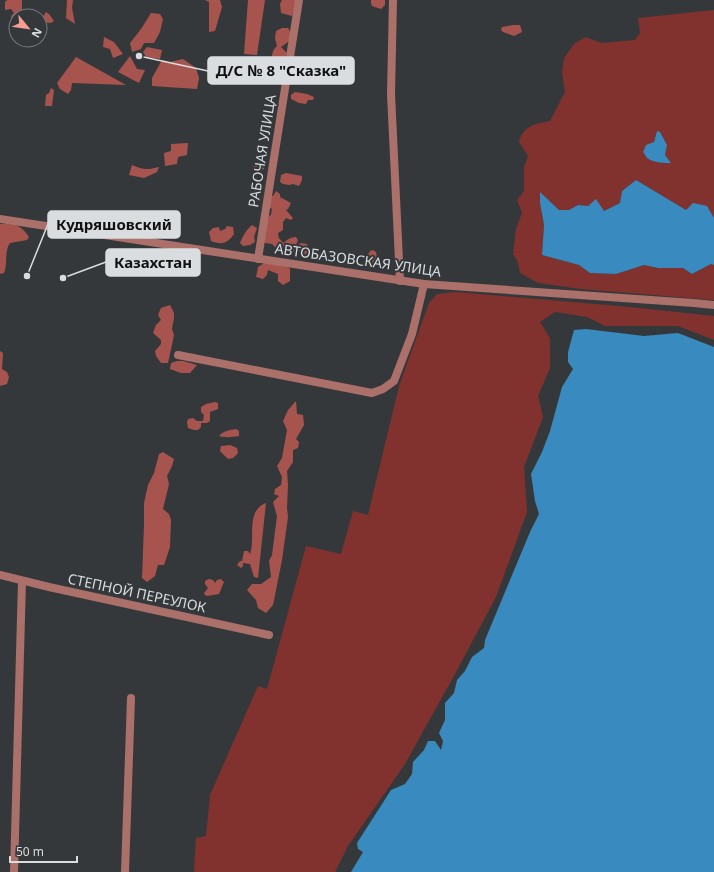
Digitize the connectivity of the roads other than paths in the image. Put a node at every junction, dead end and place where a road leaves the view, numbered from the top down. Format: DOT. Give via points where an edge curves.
graph roads {
  1 [pos="299,0"];
  2 [pos="393,0"];
  3 [pos="0,219"];
  4 [pos="258,259"];
  5 [pos="400,281"];
  6 [pos="424,284"];
  7 [pos="714,305"];
  8 [pos="178,355"];
  9 [pos="0,575"];
  10 [pos="22,580"];
  11 [pos="269,636"];
  12 [pos="131,698"];
  13 [pos="14,872"];
  14 [pos="125,872"];
  1 -- 4 [label="street, РАБОЧАЯ УЛИЦА"];
  2 -- 5 [label="street" via="391,94"];
  3 -- 4 [label="street, АВТОБАЗОВСКАЯ УЛИЦА"];
  4 -- 5 [label="street, АВТОБАЗОВСКАЯ УЛИЦА"];
  5 -- 6 [label="street, АВТОБАЗОВСКАЯ УЛИЦА"];
  6 -- 7 [label="street, АВТОБАЗОВСКАЯ УЛИЦА"];
  6 -- 8 [label="street" via="412,334 394,381 372,393"];
  9 -- 10 [label="street, СТЕПНОЙ ПЕРЕУЛОК"];
  10 -- 11 [label="street, СТЕПНОЙ ПЕРЕУЛОК"];
  10 -- 13 [label="street"];
  12 -- 14 [label="street"];
}
